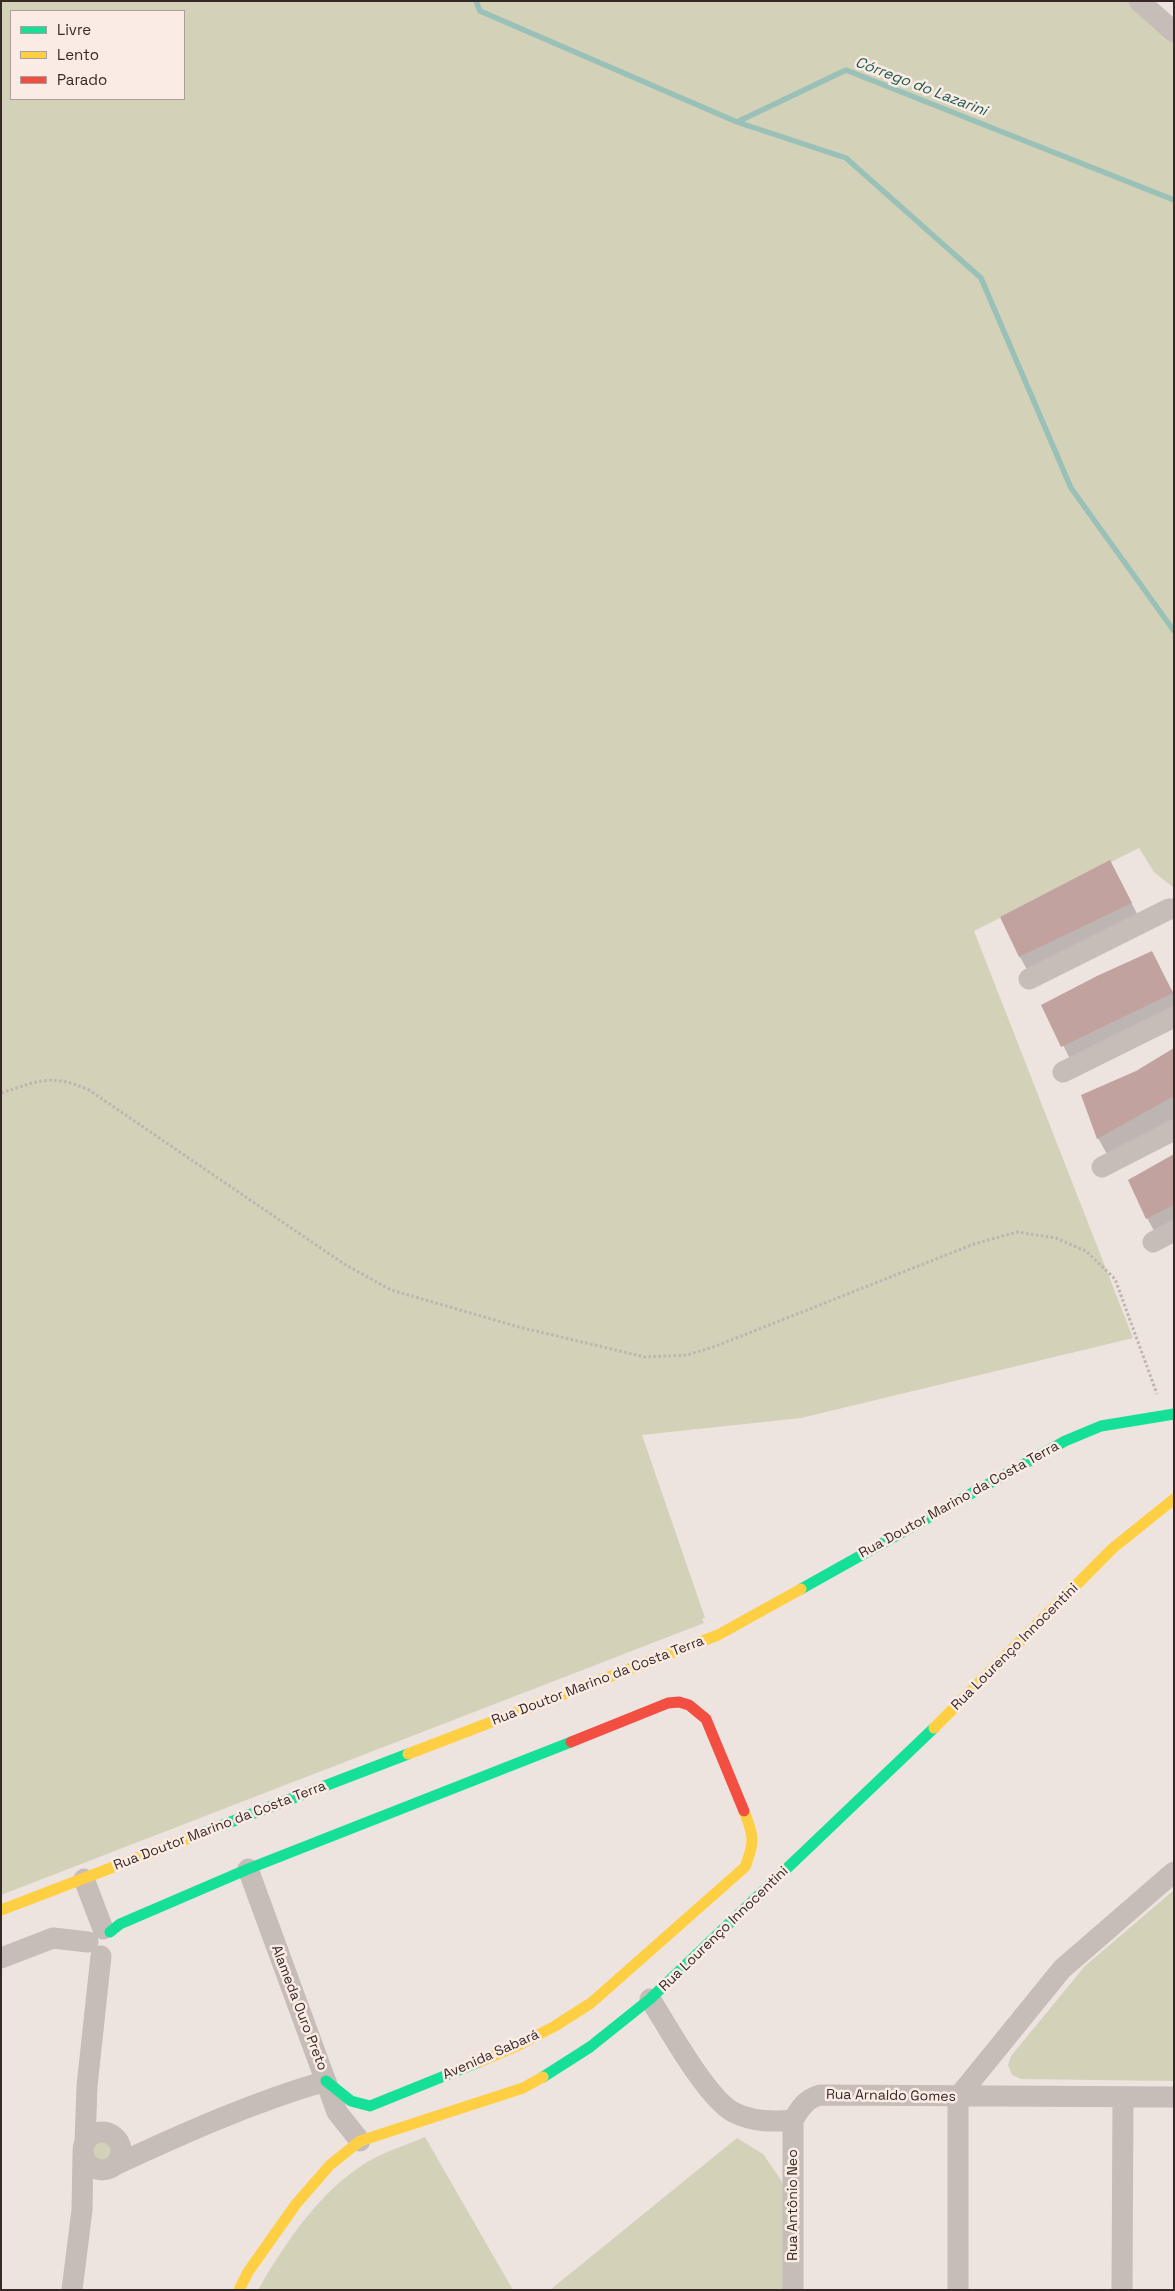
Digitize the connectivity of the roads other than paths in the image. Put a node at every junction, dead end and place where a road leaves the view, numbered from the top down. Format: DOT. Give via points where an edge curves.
graph roads {
  1 [pos="1141,2"];
  2 [pos="1174,32"];
  3 [pos="1174,909"];
  4 [pos="1029,979"];
  5 [pos="1174,1016"];
  6 [pos="1063,1072"];
  7 [pos="1174,1130"];
  8 [pos="1102,1167"];
  9 [pos="1174,1231"];
  10 [pos="1153,1242"];
  11 [pos="1169,1415"];
  12 [pos="1174,1499"];
  13 [pos="248,1869"];
  14 [pos="1174,1872"];
  15 [pos="84,1879"];
  16 [pos="1,1910"];
  17 [pos="101,1940"];
  18 [pos="1,1958"];
  19 [pos="650,1999"];
  20 [pos="326,2081"];
  21 [pos="87,2086"];
  22 [pos="958,2097"];
  23 [pos="1123,2097"];
  24 [pos="1174,2097"];
  25 [pos="793,2120"];
  26 [pos="113,2136"];
  27 [pos="170,2140"];
  28 [pos="360,2141"];
  29 [pos="84,2149"];
  30 [pos="109,2167"];
  31 [pos="82,2210"];
  32 [pos="72,2290"];
  33 [pos="239,2290"];
  34 [pos="793,2290"];
  35 [pos="958,2290"];
  36 [pos="1122,2290"];
  1 -- 2 [label="street"];
  3 -- 4 [label="street"];
  5 -- 6 [label="street"];
  7 -- 8 [label="street"];
  9 -- 10 [label="street"];
  11 -- 15 [label="main road, Rua Doutor Marino da Costa Terra" via="1101,1426 1066,1441 718,1635"];
  12 -- 19 [label="main road, Rua Lourenço Innocentini" via="1113,1548 963,1701"];
  13 -- 17 [label="main road" via="120,1924"];
  13 -- 20 [label="street, Alameda Ouro Preto"];
  13 -- 20 [label="main road, Avenida Sabará" via="678,1700 689,1703 706,1719 750,1827 753,1848 744,1867 591,2003 517,2046 370,2106 349,2101"];
  14 -- 22 [label="street" via="1062,1969"];
  15 -- 16 [label="main road, Rua Doutor Marino da Costa Terra"];
  15 -- 17 [label="street"];
  17 -- 18 [label="street" via="53,1938"];
  17 -- 21 [label="street"];
  19 -- 25 [label="street" via="710,2092 733,2112 759,2121"];
  19 -- 28 [label="main road, Rua Lourenço Innocentini" via="590,2047 523,2088"];
  20 -- 27 [label="street"];
  20 -- 28 [label="street, Alameda Ouro Preto" via="337,2112"];
  21 -- 26 [label="street"];
  21 -- 29 [label="street"];
  22 -- 23 [label="street, Rua Arnaldo Gomes"];
  22 -- 25 [label="street, Rua Arnaldo Gomes" via="820,2095 802,2105"];
  22 -- 35 [label="street"];
  23 -- 24 [label="street, Rua Arnaldo Gomes"];
  23 -- 36 [label="street"];
  25 -- 34 [label="street, Rua Antônio Neo"];
  26 -- 27 [label="street"];
  26 -- 29 [label="street" via="98,2132 88,2138"];
  26 -- 30 [label="street" via="120,2150 117,2161"];
  27 -- 30 [label="street"];
  28 -- 33 [label="main road, Rua Lourenço Innocentini" via="330,2165 296,2204"];
  29 -- 30 [label="street" via="89,2165 99,2170"];
  29 -- 31 [label="street"];
  30 -- 31 [label="street"];
  31 -- 32 [label="street"];
}
